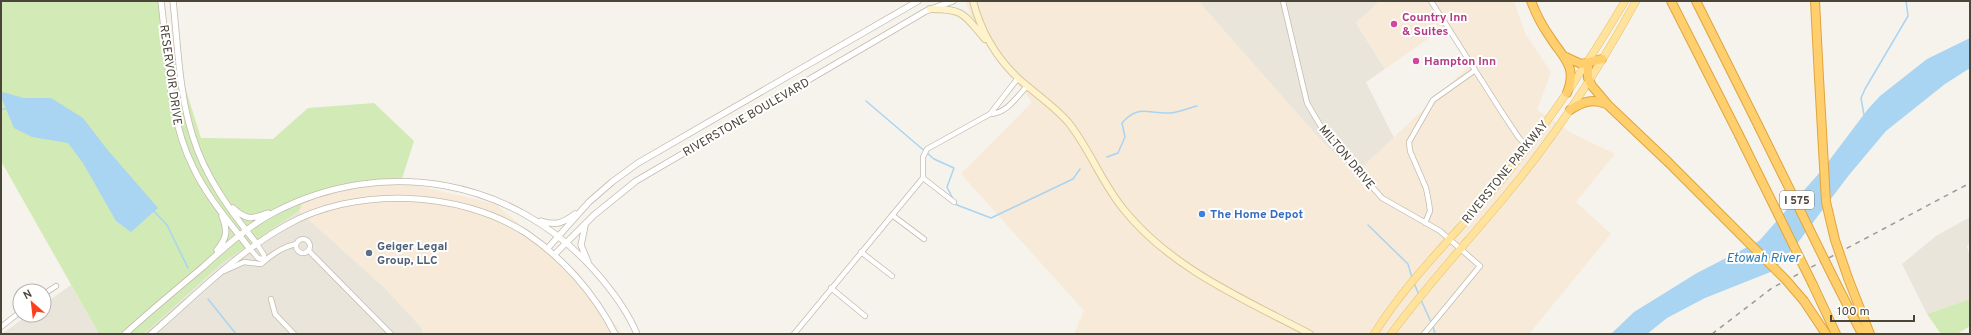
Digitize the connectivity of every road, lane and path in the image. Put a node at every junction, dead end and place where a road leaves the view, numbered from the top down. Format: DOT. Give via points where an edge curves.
graph roads {
  1 [pos="161,1"];
  2 [pos="173,1"];
  3 [pos="918,1"];
  4 [pos="953,1"];
  5 [pos="973,1"];
  6 [pos="1283,1"];
  7 [pos="1430,1"];
  8 [pos="1531,1"];
  9 [pos="1625,1"];
  10 [pos="1636,1"];
  11 [pos="1671,1"];
  12 [pos="1696,1"];
  13 [pos="1816,2"];
  14 [pos="930,9"];
  15 [pos="988,43"];
  16 [pos="1565,57"];
  17 [pos="1602,59"];
  18 [pos="1588,63"];
  19 [pos="1474,71"];
  20 [pos="1018,78"];
  21 [pos="1589,81"];
  22 [pos="1027,86"];
  23 [pos="1567,93"];
  24 [pos="1609,106"];
  25 [pos="1570,110"];
  26 [pos="990,114"];
  27 [pos="1528,146"];
  28 [pos="923,178"];
  29 [pos="225,201"];
  30 [pos="954,202"];
  31 [pos="291,204"];
  32 [pos="584,208"];
  33 [pos="219,209"];
  34 [pos="892,215"];
  35 [pos="534,220"];
  36 [pos="586,223"];
  37 [pos="1425,223"];
  38 [pos="246,230"];
  39 [pos="239,235"];
  40 [pos="559,236"];
  41 [pos="924,239"];
  42 [pos="1450,240"];
  43 [pos="567,243"];
  44 [pos="257,244"];
  45 [pos="296,244"];
  46 [pos="250,249"];
  47 [pos="547,249"];
  48 [pos="1460,249"];
  49 [pos="309,251"];
  50 [pos="862,252"];
  51 [pos="554,255"];
  52 [pos="264,260"];
  53 [pos="208,262"];
  54 [pos="590,266"];
  55 [pos="224,271"];
  56 [pos="892,276"];
  57 [pos="56,286"];
  58 [pos="831,288"];
  59 [pos="52,289"];
  60 [pos="271,299"];
  61 [pos="865,316"];
  62 [pos="12,318"];
  63 [pos="1,327"];
  64 [pos="1378,327"];
  65 [pos="124,334"];
  66 [pos="151,334"];
  67 [pos="294,334"];
  68 [pos="391,334"];
  69 [pos="615,334"];
  70 [pos="637,334"];
  71 [pos="794,334"];
  72 [pos="1310,334"];
  73 [pos="1368,334"];
  74 [pos="1374,334"];
  75 [pos="1391,334"];
  76 [pos="1424,334"];
  77 [pos="1826,334"];
  78 [pos="1836,334"];
  79 [pos="1862,334"];
  80 [pos="1870,334"];
  1 -- 33 [label="street, RESERVOIR DRIVE" via="179,132 193,168"];
  2 -- 29 [label="street, RESERVOIR DRIVE" via="184,101 190,127 204,165"];
  3 -- 32 [label="street, RIVERSTONE BOULEVARD" via="638,164 612,182"];
  4 -- 14 [label="street, RIVERSTONE BOULEVARD"];
  5 -- 15 [label="main road"];
  6 -- 37 [label="street, MILTON DRIVE" via="1307,103 1326,135 1382,198"];
  7 -- 19 [label="street"];
  8 -- 16 [label="highway" via="1546,31"];
  9 -- 18 [label="main road, RIVERSTONE PARKWAY"];
  10 -- 17 [label="main road, RIVERSTONE PARKWAY"];
  11 -- 78 [label="highway, I 575, bridge"];
  12 -- 79 [label="highway, I 575, bridge"];
  13 -- 80 [label="highway, bridge" via="1826,202 1835,240"];
  14 -- 15 [label="main road" via="958,11"];
  14 -- 36 [label="street, RIVERSTONE BOULEVARD" via="641,179 610,201"];
  15 -- 20 [label="main road"];
  16 -- 18 [label="highway" via="1577,63"];
  16 -- 23 [label="highway" via="1571,73"];
  17 -- 18 [label="highway"];
  17 -- 21 [label="main road, RIVERSTONE PARKWAY"];
  18 -- 21 [label="highway"];
  18 -- 23 [label="main road, RIVERSTONE PARKWAY"];
  19 -- 27 [label="street" via="1518,138"];
  19 -- 37 [label="street" via="1433,100 1409,142 1430,208"];
  20 -- 22 [label="main road"];
  20 -- 26 [label="street"];
  21 -- 24 [label="highway"];
  21 -- 25 [label="main road, RIVERSTONE PARKWAY"];
  22 -- 26 [label="street" via="997,114"];
  22 -- 72 [label="main road" via="1068,123 1116,200 1148,236 1190,268"];
  23 -- 27 [label="main road, RIVERSTONE PARKWAY"];
  24 -- 25 [label="highway" via="1599,101 1589,101"];
  24 -- 77 [label="highway, bridge" via="1776,269 1804,301"];
  25 -- 48 [label="main road, RIVERSTONE PARKWAY" via="1516,182"];
  26 -- 28 [label="street" via="927,149 923,157"];
  27 -- 42 [label="main road, RIVERSTONE PARKWAY"];
  28 -- 30 [label="street"];
  28 -- 34 [label="street"];
  29 -- 31 [label="street" via="242,217 249,218"];
  29 -- 38 [label="street, RESERVOIR DRIVE"];
  31 -- 35 [label="street" via="329,190 380,182 411,181 480,194"];
  31 -- 38 [label="street"];
  32 -- 35 [label="street" via="564,222 556,224"];
  32 -- 40 [label="street, RIVERSTONE BOULEVARD"];
  33 -- 39 [label="street, RESERVOIR DRIVE"];
  33 -- 53 [label="street" via="227,228 226,236"];
  34 -- 41 [label="street"];
  34 -- 50 [label="street"];
  35 -- 40 [label="street"];
  36 -- 43 [label="street, RIVERSTONE BOULEVARD"];
  36 -- 54 [label="street" via="581,245"];
  37 -- 42 [label="street, MILTON DRIVE"];
  38 -- 39 [label="street"];
  38 -- 44 [label="street, RESERVOIR DRIVE"];
  39 -- 46 [label="street, RESERVOIR DRIVE"];
  39 -- 53 [label="street"];
  40 -- 43 [label="street"];
  40 -- 47 [label="street, RIVERSTONE BOULEVARD"];
  42 -- 48 [label="street, MILTON DRIVE"];
  42 -- 64 [label="main road, RIVERSTONE PARKWAY" via="1404,292"];
  43 -- 51 [label="street, RIVERSTONE BOULEVARD"];
  43 -- 54 [label="street"];
  44 -- 46 [label="street"];
  44 -- 47 [label="street" via="286,225 330,208 360,201 408,198 458,205 492,217 524,232"];
  44 -- 52 [label="street" via="264,255"];
  45 -- 49 [label="street" via="300,253"];
  45 -- 49 [label="street" via="300,239 307,239 311,244"];
  45 -- 52 [label="street" via="286,246"];
  46 -- 52 [label="street" via="258,258"];
  46 -- 55 [label="street"];
  47 -- 51 [label="street"];
  48 -- 75 [label="main road, RIVERSTONE PARKWAY"];
  48 -- 76 [label="street, MILTON DRIVE" via="1480,266"];
  49 -- 68 [label="street"];
  50 -- 56 [label="street"];
  50 -- 58 [label="street"];
  51 -- 69 [label="street" via="578,279 599,306"];
  52 -- 55 [label="street" via="257,264 244,262"];
  53 -- 65 [label="street"];
  54 -- 70 [label="street" via="620,303"];
  55 -- 66 [label="street"];
  57 -- 59 [label="street"];
  58 -- 61 [label="street"];
  58 -- 71 [label="street"];
  60 -- 67 [label="street" via="274,314"];
  62 -- 63 [label="street"];
  64 -- 73 [label="main road"];
  64 -- 74 [label="main road, RIVERSTONE PARKWAY"];
}
